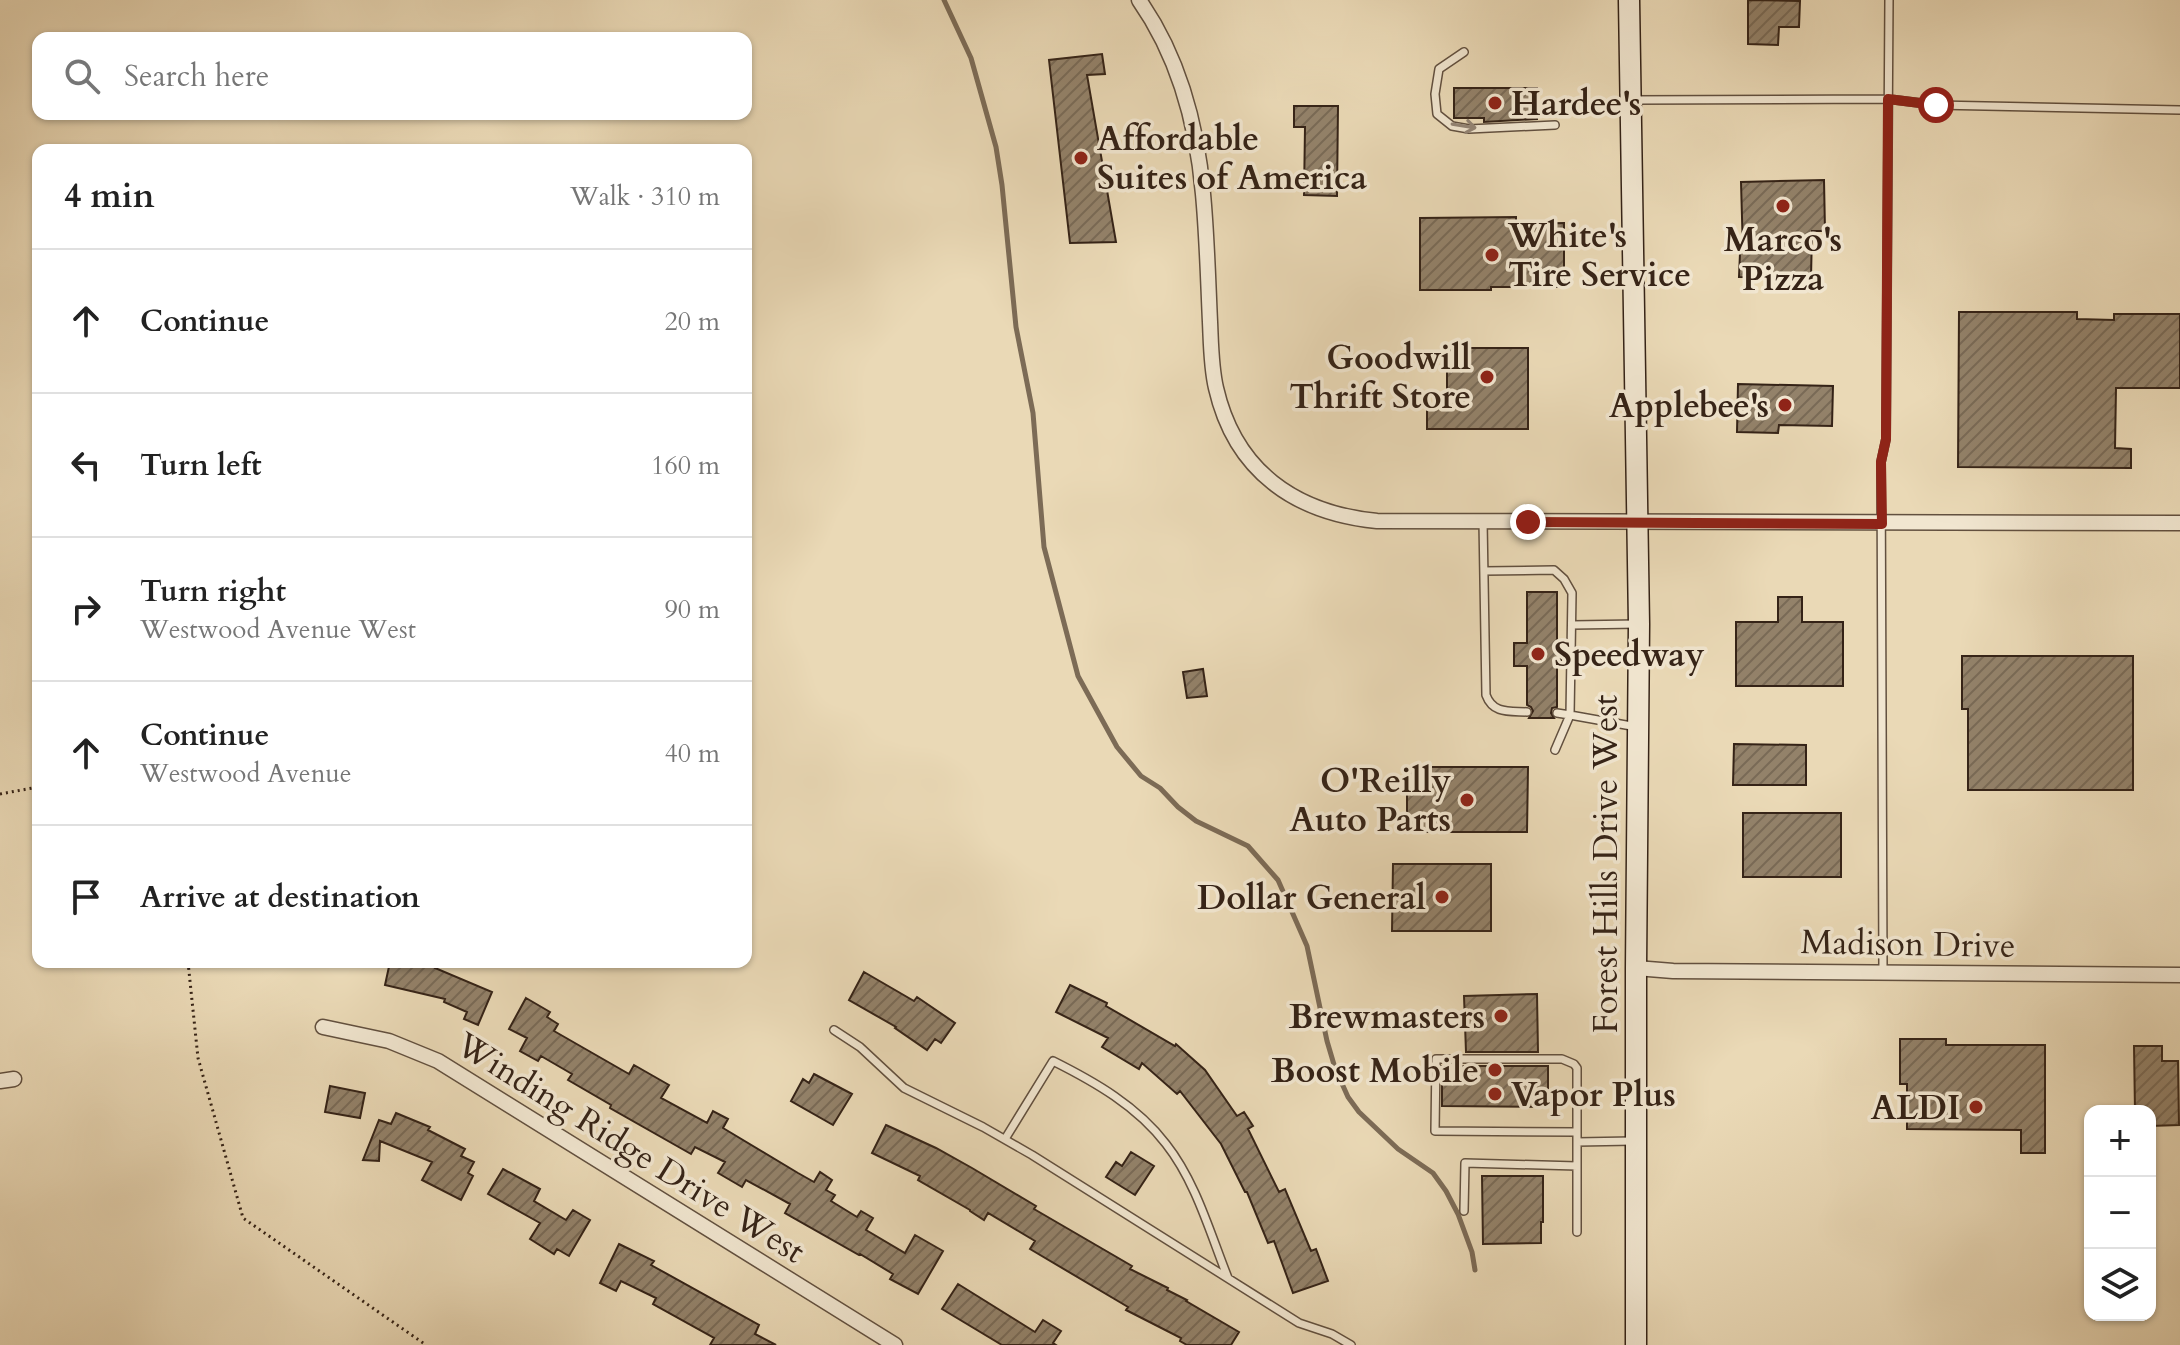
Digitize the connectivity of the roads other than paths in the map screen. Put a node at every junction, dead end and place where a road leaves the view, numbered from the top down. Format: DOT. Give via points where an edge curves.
graph roads {
  1 [pos="1139,0"];
  2 [pos="1629,0"];
  3 [pos="1889,0"];
  4 [pos="1464,52"];
  5 [pos="1888,99"];
  6 [pos="1630,100"];
  7 [pos="2180,110"];
  8 [pos="1555,125"];
  9 [pos="1483,521"];
  10 [pos="1638,522"];
  11 [pos="2180,523"];
  12 [pos="1882,524"];
  13 [pos="1484,571"];
  14 [pos="1639,624"];
  15 [pos="1572,625"];
  16 [pos="1527,712"];
  17 [pos="1557,713"];
  18 [pos="1570,715"];
  19 [pos="1637,728"];
  20 [pos="1555,750"];
  21 [pos="1636,968"];
  22 [pos="1883,973"];
  23 [pos="2180,975"];
  24 [pos="323,1027"];
  25 [pos="834,1030"];
  26 [pos="1577,1132"];
  27 [pos="1005,1139"];
  28 [pos="1636,1141"];
  29 [pos="1577,1142"];
  30 [pos="1577,1166"];
  31 [pos="1464,1211"];
  32 [pos="1577,1232"];
  33 [pos="1228,1278"];
  34 [pos="885,1342"];
  35 [pos="1351,1345"];
  36 [pos="1636,1345"];
  1 -- 9 [label="street" via="1170,55 1195,132 1215,387 1244,453 1282,490 1326,512 1377,521"];
  2 -- 6 [label="main road, Forest Hills Drive West"];
  3 -- 5 [label="lane"];
  4 -- 8 [label="lane, one-way" via="1439,69 1437,114 1452,126 1469,129"];
  5 -- 6 [label="lane"];
  5 -- 7 [label="lane" via="1936,105"];
  5 -- 12 [label="lane"];
  6 -- 10 [label="main road, Forest Hills Drive West"];
  9 -- 10 [label="street"];
  9 -- 13 [label="lane"];
  10 -- 12 [label="street"];
  10 -- 14 [label="main road, Forest Hills Drive West"];
  11 -- 12 [label="street"];
  12 -- 22 [label="lane"];
  13 -- 15 [label="lane" via="1554,570 1572,593"];
  13 -- 16 [label="lane" via="1486,695 1497,710"];
  14 -- 15 [label="lane"];
  14 -- 19 [label="main road, Forest Hills Drive West"];
  15 -- 18 [label="lane"];
  17 -- 18 [label="lane"];
  18 -- 19 [label="lane"];
  18 -- 20 [label="lane"];
  19 -- 21 [label="main road, Forest Hills Drive West"];
  21 -- 22 [label="street, Madison Drive"];
  21 -- 28 [label="main road, Forest Hills Drive West"];
  22 -- 23 [label="street, Madison Drive"];
  24 -- 34 [label="street, Winding Ridge Drive West" via="389,1041 438,1061"];
  25 -- 27 [label="lane" via="904,1088"];
  26 -- 26 [label="lane" via="1577,1068 1568,1061 1436,1059 1435,1131"];
  26 -- 29 [label="lane"];
  27 -- 33 [label="lane"];
  27 -- 33 [label="lane" via="1053,1061 1096,1084 1134,1110 1168,1146 1192,1187"];
  28 -- 29 [label="lane"];
  28 -- 36 [label="main road, Forest Hills Drive West"];
  29 -- 30 [label="lane"];
  30 -- 31 [label="lane" via="1465,1163"];
  30 -- 32 [label="lane"];
  33 -- 35 [label="lane" via="1299,1323"];
}
